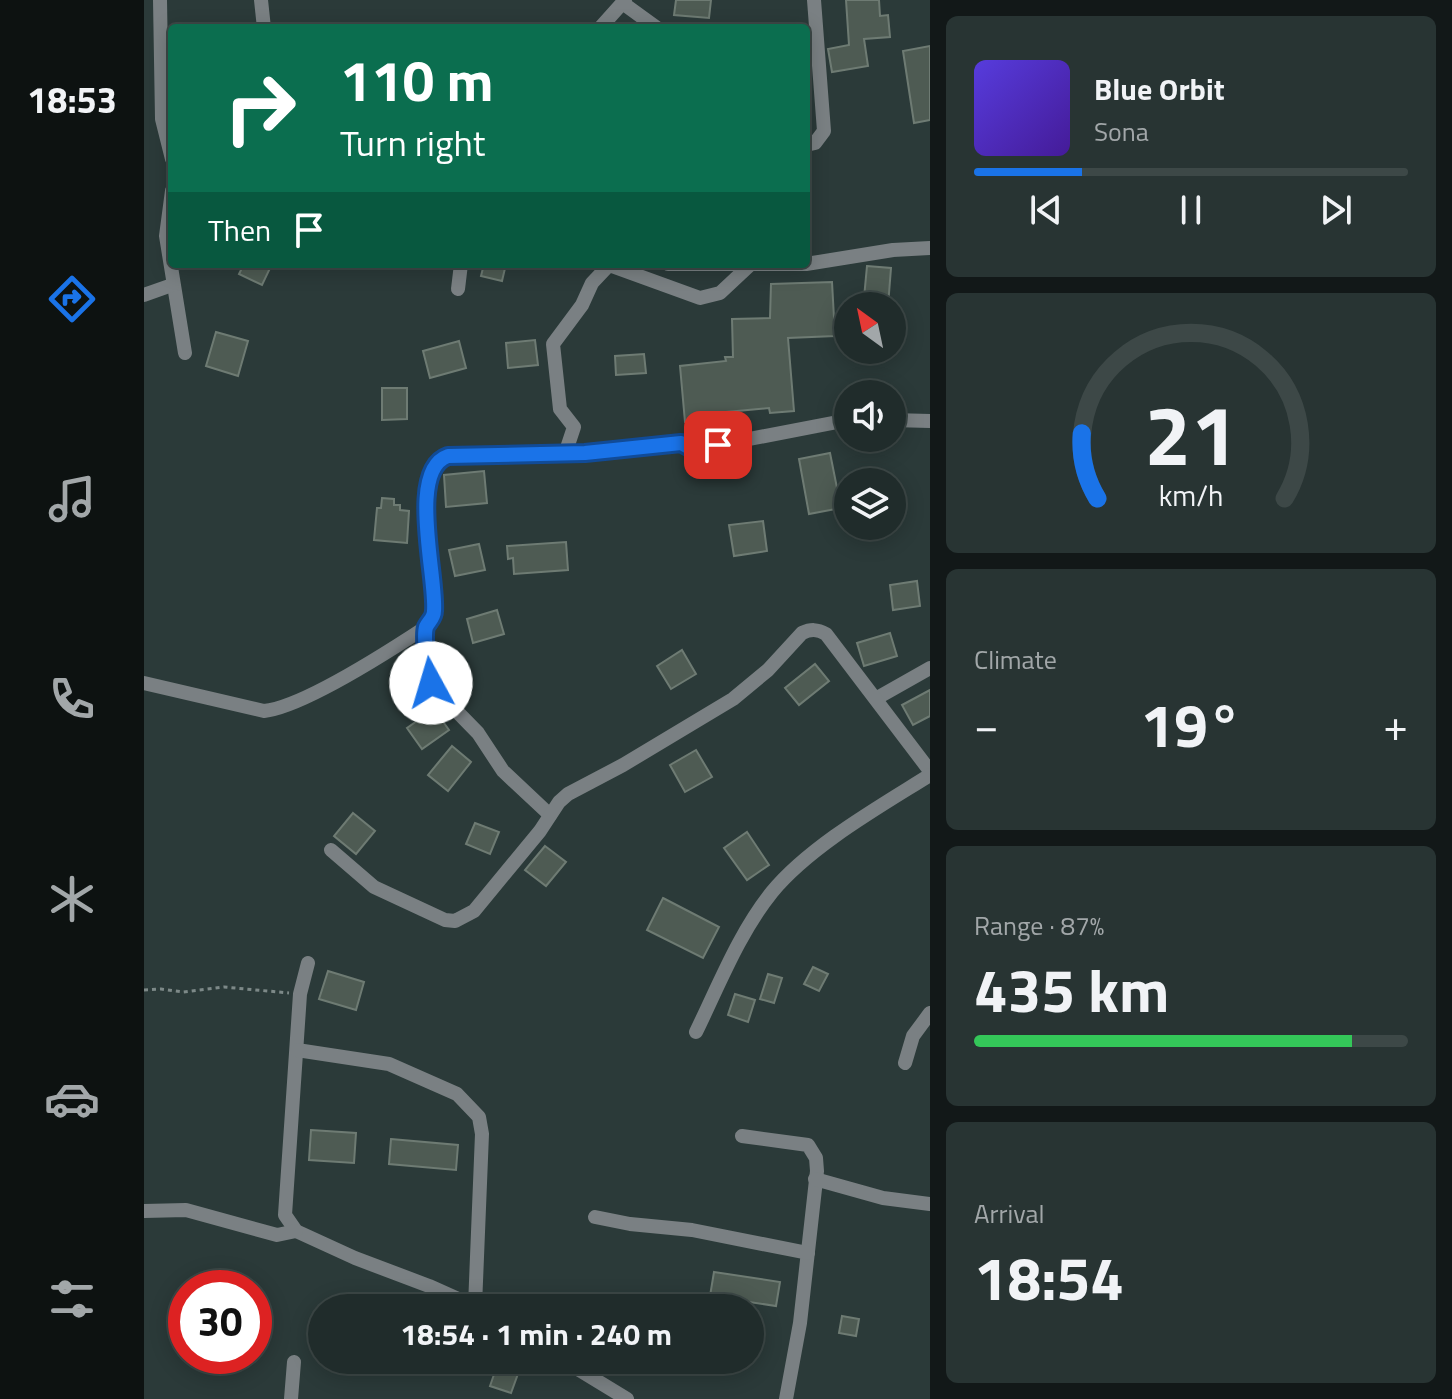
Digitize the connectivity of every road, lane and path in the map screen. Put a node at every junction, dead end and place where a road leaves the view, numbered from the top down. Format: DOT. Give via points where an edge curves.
graph roads {
  1 [pos="160,0"];
  2 [pos="261,0"];
  3 [pos="814,0"];
  4 [pos="624,2"];
  5 [pos="264,24"];
  6 [pos="604,24"];
  7 [pos="652,24"];
  8 [pos="168,143"];
  9 [pos="810,144"];
  10 [pos="930,248"];
  11 [pos="810,263"];
  12 [pos="171,268"];
  13 [pos="461,268"];
  14 [pos="606,268"];
  15 [pos="617,268"];
  16 [pos="747,268"];
  17 [pos="172,285"];
  18 [pos="458,289"];
  19 [pos="144,295"];
  20 [pos="185,353"];
  21 [pos="906,420"];
  22 [pos="930,421"];
  23 [pos="834,423"];
  24 [pos="565,454"];
  25 [pos="426,627"];
  26 [pos="930,668"];
  27 [pos="144,683"];
  28 [pos="877,698"];
  29 [pos="930,773"];
  30 [pos="550,815"];
  31 [pos="331,850"];
  32 [pos="308,963"];
  33 [pos="144,990"];
  34 [pos="300,994"];
  35 [pos="930,1013"];
  36 [pos="696,1032"];
  37 [pos="297,1050"];
  38 [pos="905,1063"];
  39 [pos="742,1136"];
  40 [pos="815,1179"];
  41 [pos="930,1204"];
  42 [pos="144,1211"];
  43 [pos="595,1217"];
  44 [pos="296,1231"];
  45 [pos="808,1253"];
  46 [pos="447,1294"];
  47 [pos="476,1294"];
  48 [pos="294,1362"];
  49 [pos="586,1374"];
  50 [pos="291,1399"];
  51 [pos="627,1399"];
  52 [pos="786,1399"];
  1 -- 8 [label="street" via="162,119"];
  2 -- 5 [label="street"];
  3 -- 9 [label="street" via="824,131"];
  4 -- 6 [label="street"];
  4 -- 7 [label="street"];
  10 -- 11 [label="street"];
  12 -- 17 [label="street"];
  13 -- 18 [label="street"];
  14 -- 24 [label="street" via="553,344 560,409 574,427"];
  15 -- 16 [label="street" via="700,298 720,293"];
  17 -- 19 [label="street"];
  17 -- 20 [label="street"];
  21 -- 22 [label="street"];
  23 -- 24 [label="street" via="697,452 681,443"];
  24 -- 25 [label="street" via="448,456 435,464 427,485 426,526 435,613"];
  25 -- 27 [label="street" via="277,710"];
  25 -- 30 [label="street" via="431,683 478,733 503,771"];
  26 -- 28 [label="street"];
  28 -- 29 [label="street"];
  28 -- 30 [label="street" via="826,634 809,630 733,699 568,794"];
  29 -- 36 [label="street" via="864,816 773,890"];
  30 -- 31 [label="street" via="486,899 455,921 374,887"];
  32 -- 34 [label="street"];
  33 -- 34 [label="path" via="224,987"];
  34 -- 37 [label="street"];
  35 -- 38 [label="street" via="913,1036"];
  37 -- 44 [label="street" via="284,1207"];
  37 -- 47 [label="street" via="389,1064 457,1094 479,1117"];
  39 -- 40 [label="street" via="808,1145 816,1158"];
  40 -- 41 [label="street" via="883,1198"];
  40 -- 45 [label="street"];
  42 -- 44 [label="street" via="186,1210 277,1235"];
  43 -- 45 [label="street"];
  44 -- 46 [label="street"];
  45 -- 52 [label="street"];
  48 -- 50 [label="street"];
  49 -- 51 [label="street"];
}
